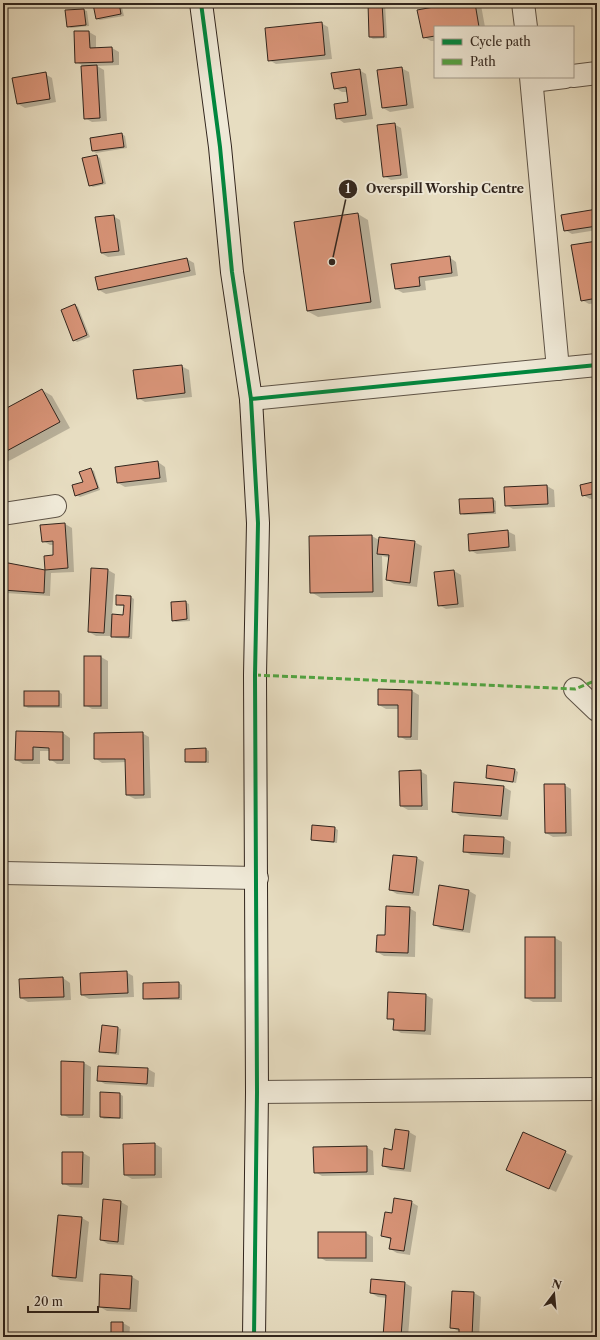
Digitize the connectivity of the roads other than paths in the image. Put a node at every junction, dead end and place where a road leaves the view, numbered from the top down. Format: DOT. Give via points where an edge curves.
graph roads {
  1 [pos="201,3"];
  2 [pos="523,3"];
  3 [pos="526,26"];
  4 [pos="597,73"];
  5 [pos="574,76"];
  6 [pos="548,78"];
  7 [pos="532,79"];
  8 [pos="597,365"];
  9 [pos="558,368"];
  10 [pos="251,399"];
  11 [pos="55,506"];
  12 [pos="3,514"];
  13 [pos="575,689"];
  14 [pos="597,710"];
  15 [pos="3,873"];
  16 [pos="257,878"];
  17 [pos="597,1089"];
  18 [pos="257,1092"];
  19 [pos="254,1337"];
  1 -- 10 [label="street" via="220,147 232,272"];
  2 -- 3 [label="street"];
  4 -- 5 [label="street"];
  6 -- 7 [label="street"];
  7 -- 9 [label="street"];
  8 -- 9 [label="street"];
  9 -- 10 [label="street"];
  10 -- 16 [label="street" via="258,523 255,675"];
  11 -- 12 [label="street"];
  13 -- 14 [label="street"];
  15 -- 16 [label="street"];
  16 -- 18 [label="street"];
  17 -- 18 [label="street"];
  18 -- 19 [label="street"];
}
